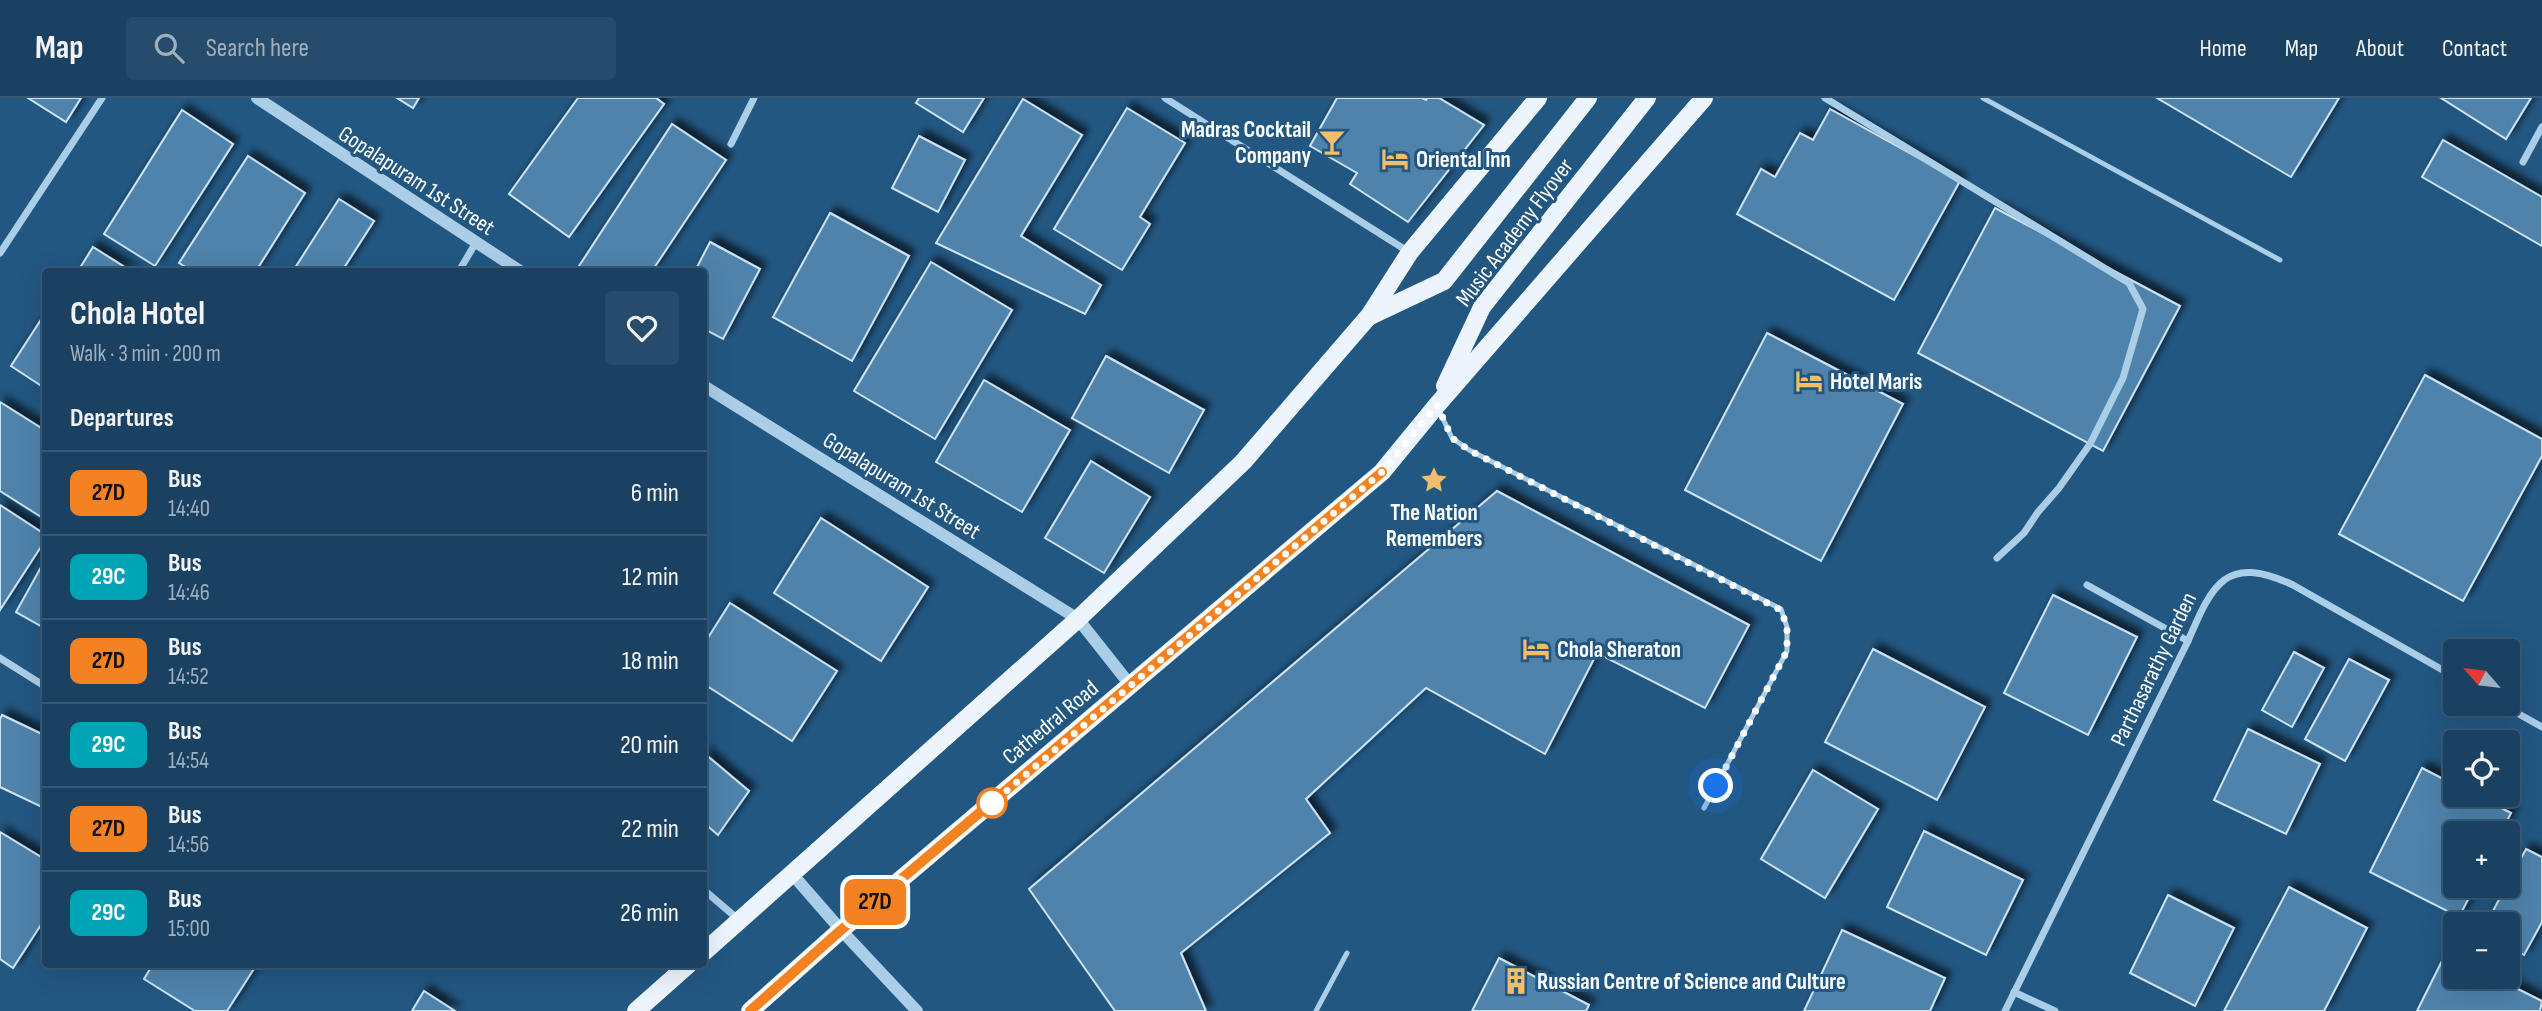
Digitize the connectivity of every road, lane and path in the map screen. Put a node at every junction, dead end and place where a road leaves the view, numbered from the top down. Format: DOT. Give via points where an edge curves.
graph roads {
  1 [pos="102,98"];
  2 [pos="257,98"];
  3 [pos="754,98"];
  4 [pos="1165,98"];
  5 [pos="1538,98"];
  6 [pos="1588,98"];
  7 [pos="1647,98"];
  8 [pos="1704,98"];
  9 [pos="1825,98"];
  10 [pos="1983,98"];
  11 [pos="2542,127"];
  12 [pos="731,144"];
  13 [pos="2523,162"];
  14 [pos="475,244"];
  15 [pos="1410,252"];
  16 [pos="0,253"];
  17 [pos="2280,261"];
  18 [pos="461,268"];
  19 [pos="515,268"];
  20 [pos="1369,316"];
  21 [pos="707,388"];
  22 [pos="1437,405"];
  23 [pos="1997,558"];
  24 [pos="2087,585"];
  25 [pos="1078,619"];
  26 [pos="2188,641"];
  27 [pos="0,658"];
  28 [pos="2443,670"];
  29 [pos="42,684"];
  30 [pos="1131,686"];
  31 [pos="2520,715"];
  32 [pos="2542,727"];
  33 [pos="1704,808"];
  34 [pos="793,875"];
  35 [pos="707,892"];
  36 [pos="740,920"];
  37 [pos="841,930"];
  38 [pos="707,949"];
  39 [pos="1347,953"];
  40 [pos="685,968"];
  41 [pos="2014,992"];
  42 [pos="636,1011"];
  43 [pos="750,1011"];
  44 [pos="917,1011"];
  45 [pos="1316,1011"];
  46 [pos="2005,1011"];
  47 [pos="2055,1011"];
  1 -- 16 [label="street"];
  2 -- 14 [label="street, Gopalapuram 1st Street"];
  3 -- 12 [label="street"];
  4 -- 15 [label="street"];
  5 -- 15 [label="main road"];
  6 -- 20 [label="main road, Music Academy Flyover" via="1444,281"];
  7 -- 22 [label="main road, Music Academy Flyover" via="1482,307"];
  8 -- 22 [label="main road"];
  9 -- 23 [label="street" via="2129,283 2143,309 2123,378 2090,444 2024,533"];
  10 -- 17 [label="lane"];
  11 -- 13 [label="street"];
  14 -- 18 [label="street"];
  14 -- 19 [label="street, Gopalapuram 1st Street"];
  15 -- 20 [label="main road"];
  20 -- 25 [label="main road" via="1243,462"];
  21 -- 25 [label="street, Gopalapuram 1st Street"];
  22 -- 30 [label="main road, Cathedral Road" via="1382,472"];
  22 -- 33 [label="lane" via="1452,438 1469,450 1781,610 1787,651"];
  24 -- 26 [label="street"];
  25 -- 30 [label="street, Gopalapuram 1st Street"];
  25 -- 34 [label="main road"];
  26 -- 28 [label="street, Parthasarathy Garden" via="2206,600 2221,581 2242,571 2269,574"];
  26 -- 41 [label="street, Parthasarathy Garden"];
  27 -- 29 [label="street"];
  30 -- 37 [label="main road, Cathedral Road"];
  31 -- 32 [label="street"];
  34 -- 36 [label="main road"];
  34 -- 37 [label="street"];
  35 -- 36 [label="street"];
  36 -- 38 [label="main road"];
  37 -- 43 [label="main road, Cathedral Road"];
  37 -- 44 [label="street"];
  39 -- 45 [label="lane"];
  40 -- 42 [label="main road"];
  41 -- 46 [label="street, Parthasarathy Garden"];
  41 -- 47 [label="street"];
}
